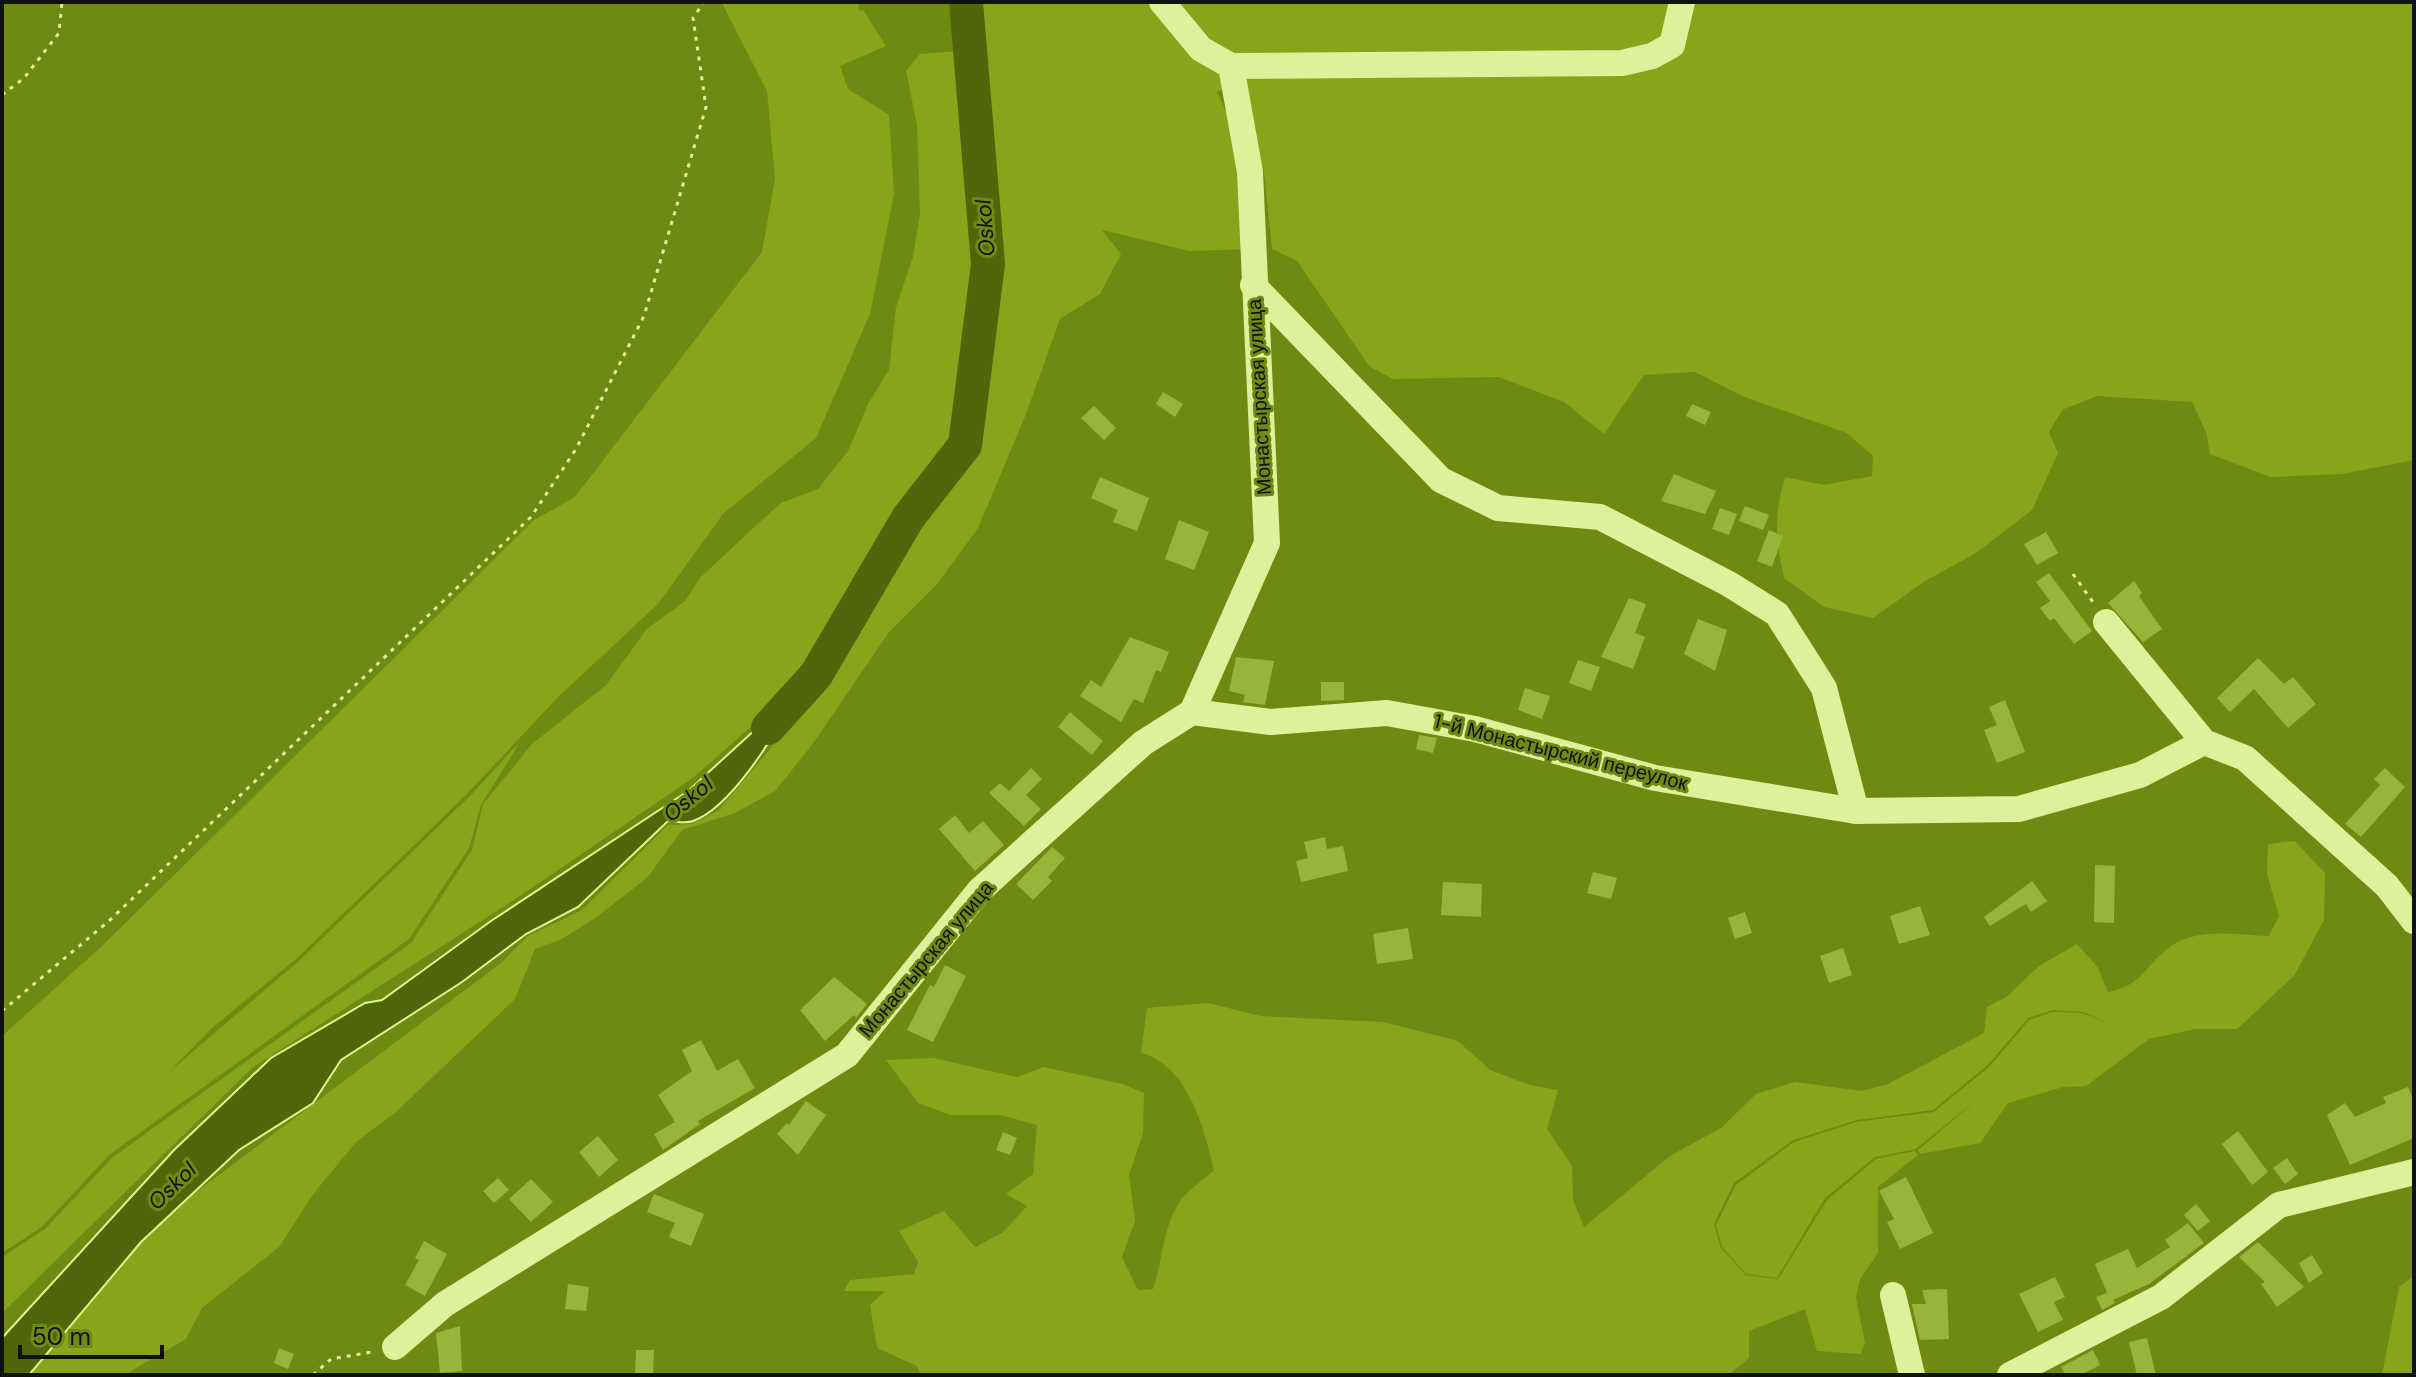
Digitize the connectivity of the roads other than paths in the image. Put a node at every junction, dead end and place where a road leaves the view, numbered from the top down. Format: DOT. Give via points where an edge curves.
graph roads {
  1 [pos="1162,2"];
  2 [pos="1682,2"];
  3 [pos="1231,66"];
  4 [pos="1253,285"];
  5 [pos="2106,622"];
  6 [pos="1192,712"];
  7 [pos="2204,742"];
  8 [pos="1856,811"];
  9 [pos="2414,921"];
  10 [pos="2414,1172"];
  11 [pos="1893,1295"];
  12 [pos="395,1347"];
  13 [pos="1912,1375"];
  14 [pos="2010,1375"];
  1 -- 3 [label="lane" via="1201,49"];
  2 -- 3 [label="lane" via="1672,45 1622,63"];
  3 -- 4 [label="lane, Монастырская улица" via="1250,172"];
  4 -- 6 [label="lane, Монастырская улица" via="1267,543"];
  4 -- 8 [label="lane" via="1441,480 1498,508 1600,517 1777,614 1824,688"];
  5 -- 7 [label="lane"];
  6 -- 8 [label="lane, 1-й Монастырский переулок" via="1271,722 1387,713 1475,729 1655,778"];
  6 -- 12 [label="lane, Монастырская улица" via="1143,743 979,891 847,1055 445,1304"];
  7 -- 8 [label="lane, 1-й Монастырский переулок" via="2140,775 2019,809"];
  7 -- 9 [label="lane" via="2245,758 2387,886"];
  10 -- 14 [label="lane" via="2279,1205 2161,1297"];
  11 -- 13 [label="lane"];
}
